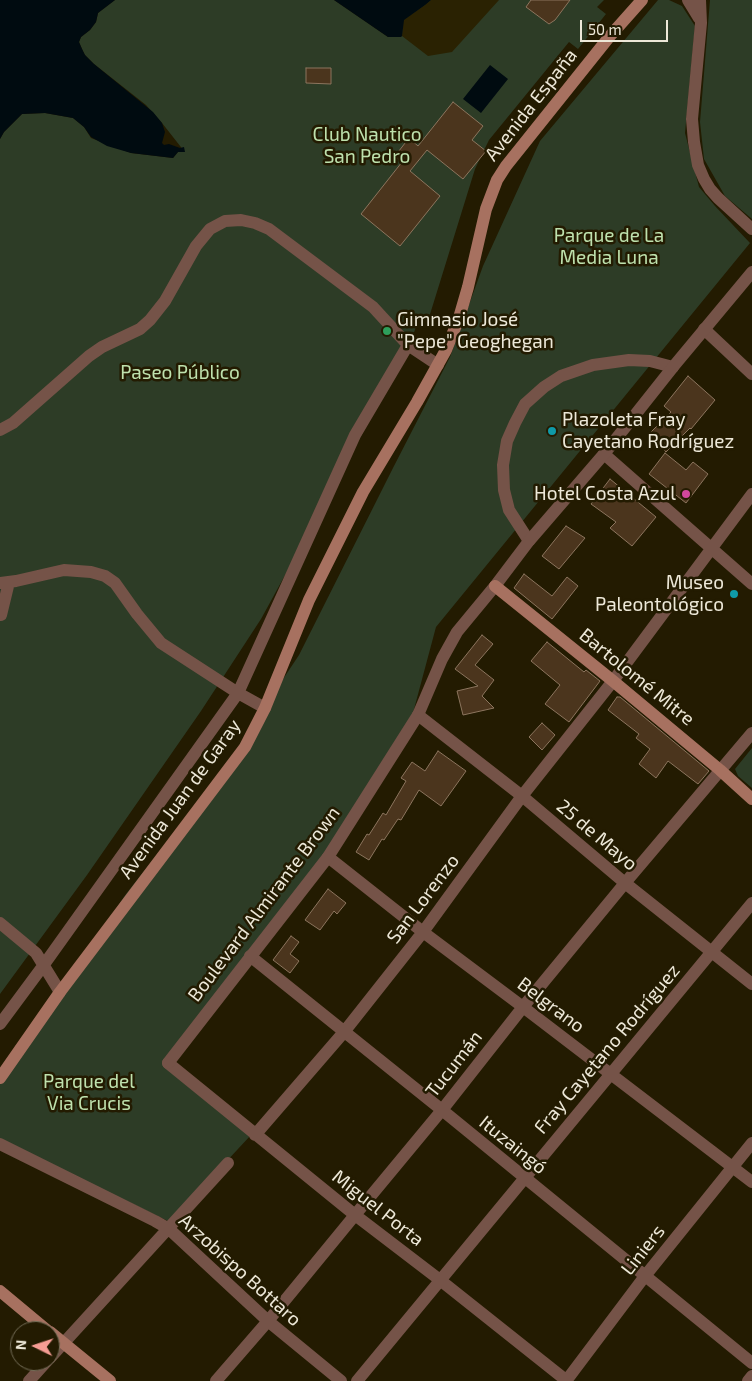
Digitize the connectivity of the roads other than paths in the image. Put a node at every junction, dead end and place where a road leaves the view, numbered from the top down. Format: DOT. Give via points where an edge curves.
graph roads {
  1 [pos="642,0"];
  2 [pos="688,0"];
  3 [pos="700,0"];
  4 [pos="701,23"];
  5 [pos="752,229"];
  6 [pos="752,272"];
  7 [pos="704,329"];
  8 [pos="408,345"];
  9 [pos="438,365"];
  10 [pos="672,367"];
  11 [pos="752,374"];
  12 [pos="0,430"];
  13 [pos="604,454"];
  14 [pos="363,492"];
  15 [pos="752,494"];
  16 [pos="529,541"];
  17 [pos="712,548"];
  18 [pos="5,582"];
  19 [pos="752,584"];
  20 [pos="495,586"];
  21 [pos="1,613"];
  22 [pos="0,628"];
  23 [pos="613,680"];
  24 [pos="238,693"];
  25 [pos="265,708"];
  26 [pos="418,715"];
  27 [pos="752,733"];
  28 [pos="720,770"];
  29 [pos="522,796"];
  30 [pos="752,799"];
  31 [pos="328,857"];
  32 [pos="625,883"];
  33 [pos="752,903"];
  34 [pos="0,923"];
  35 [pos="423,932"];
  36 [pos="712,952"];
  37 [pos="250,956"];
  38 [pos="43,966"];
  39 [pos="752,984"];
  40 [pos="60,992"];
  41 [pos="523,1007"];
  42 [pos="0,1024"];
  43 [pos="344,1032"];
  44 [pos="168,1064"];
  45 [pos="611,1074"];
  46 [pos="0,1078"];
  47 [pos="442,1110"];
  48 [pos="255,1134"];
  49 [pos="752,1143"];
  50 [pos="0,1144"];
  51 [pos="228,1163"];
  52 [pos="732,1168"];
  53 [pos="524,1178"];
  54 [pos="752,1182"];
  55 [pos="355,1215"];
  56 [pos="168,1229"];
  57 [pos="646,1276"];
  58 [pos="440,1280"];
  59 [pos="0,1291"];
  60 [pos="36,1321"];
  61 [pos="268,1321"];
  62 [pos="60,1341"];
  63 [pos="63,1343"];
  64 [pos="60,1346"];
  65 [pos="752,1363"];
  66 [pos="38,1371"];
  67 [pos="752,1376"];
  68 [pos="29,1381"];
  69 [pos="110,1381"];
  70 [pos="216,1381"];
  71 [pos="341,1381"];
  72 [pos="357,1381"];
  73 [pos="566,1381"];
  74 [pos="748,1381"];
  1 -- 9 [label="main road, Avenida España" via="496,180 459,318"];
  2 -- 4 [label="street"];
  3 -- 4 [label="street"];
  4 -- 5 [label="street" via="692,119 698,165 710,189"];
  6 -- 7 [label="street, Boulevard Almirante Brown"];
  7 -- 10 [label="street, Boulevard Almirante Brown"];
  7 -- 11 [label="street"];
  8 -- 9 [label="street"];
  8 -- 12 [label="street" via="373,307 269,229 241,220 225,221 210,229 196,246 165,302 150,320 140,329 95,351 13,423"];
  8 -- 24 [label="street" via="356,435"];
  9 -- 14 [label="main road, Avenida España"];
  10 -- 13 [label="street, Boulevard Almirante Brown"];
  10 -- 16 [label="street" via="629,360 593,365 561,376 525,404 507,441 503,465 504,490 510,510"];
  13 -- 16 [label="street, Boulevard Almirante Brown"];
  13 -- 17 [label="street"];
  14 -- 25 [label="main road, Avenida Juan de Garay" via="309,600"];
  15 -- 17 [label="street, San Lorenzo"];
  16 -- 20 [label="street, Boulevard Almirante Brown"];
  17 -- 19 [label="street"];
  17 -- 23 [label="street, San Lorenzo"];
  18 -- 21 [label="street"];
  18 -- 24 [label="street" via="64,570 105,576 114,583 160,643"];
  20 -- 23 [label="main road, Bartolomé Mitre"];
  20 -- 26 [label="street, Boulevard Almirante Brown" via="456,632"];
  21 -- 22 [label="street"];
  23 -- 28 [label="main road, Bartolomé Mitre"];
  23 -- 29 [label="street, San Lorenzo"];
  24 -- 25 [label="street"];
  24 -- 38 [label="street"];
  25 -- 40 [label="main road, Avenida Juan de Garay" via="245,747"];
  26 -- 29 [label="street, 25 de Mayo"];
  26 -- 31 [label="street, Boulevard Almirante Brown"];
  27 -- 28 [label="street, Tucumán"];
  28 -- 30 [label="main road, Bartolomé Mitre"];
  28 -- 32 [label="street, Tucumán"];
  29 -- 32 [label="street, 25 de Mayo"];
  29 -- 35 [label="street, San Lorenzo"];
  31 -- 35 [label="street, Belgrano"];
  31 -- 37 [label="street, Boulevard Almirante Brown"];
  32 -- 36 [label="street, 25 de Mayo"];
  32 -- 41 [label="street, Tucumán"];
  33 -- 36 [label="street, Fray Cayetano Rodríguez"];
  34 -- 38 [label="street" via="36,953"];
  35 -- 41 [label="street, Belgrano"];
  35 -- 43 [label="street, San Lorenzo"];
  36 -- 39 [label="street, 25 de Mayo"];
  36 -- 45 [label="street, Fray Cayetano Rodríguez"];
  37 -- 43 [label="street, Ituzaingó"];
  37 -- 44 [label="street, Boulevard Almirante Brown"];
  38 -- 40 [label="street"];
  38 -- 42 [label="street"];
  40 -- 46 [label="main road, Avenida Juan de Garay"];
  41 -- 45 [label="street, Belgrano"];
  41 -- 47 [label="street, Tucumán"];
  43 -- 47 [label="street, Ituzaingó"];
  43 -- 48 [label="street, San Lorenzo"];
  44 -- 48 [label="street, Miguel Porta"];
  45 -- 52 [label="street, Belgrano"];
  45 -- 53 [label="street, Fray Cayetano Rodríguez"];
  47 -- 53 [label="street, Ituzaingó"];
  47 -- 55 [label="street, Tucumán"];
  48 -- 55 [label="street, Miguel Porta"];
  49 -- 52 [label="street, Liniers"];
  50 -- 56 [label="street, Arzobispo Bottaro"];
  51 -- 56 [label="street"];
  52 -- 54 [label="street, Belgrano"];
  52 -- 57 [label="street, Liniers"];
  53 -- 57 [label="street, Ituzaingó"];
  53 -- 58 [label="street, Fray Cayetano Rodríguez"];
  55 -- 58 [label="street, Miguel Porta"];
  55 -- 61 [label="street, Tucumán"];
  56 -- 61 [label="street, Arzobispo Bottaro"];
  56 -- 63 [label="street"];
  57 -- 65 [label="street, Ituzaingó"];
  57 -- 73 [label="street, Liniers"];
  58 -- 72 [label="street, Fray Cayetano Rodríguez"];
  58 -- 73 [label="street, Miguel Porta"];
  59 -- 60 [label="main road"];
  61 -- 70 [label="street, Tucumán"];
  61 -- 71 [label="street, Arzobispo Bottaro"];
  62 -- 63 [label="main road"];
  63 -- 64 [label="street"];
  63 -- 69 [label="main road"];
  66 -- 68 [label="street"];
  67 -- 74 [label="street"];
}
